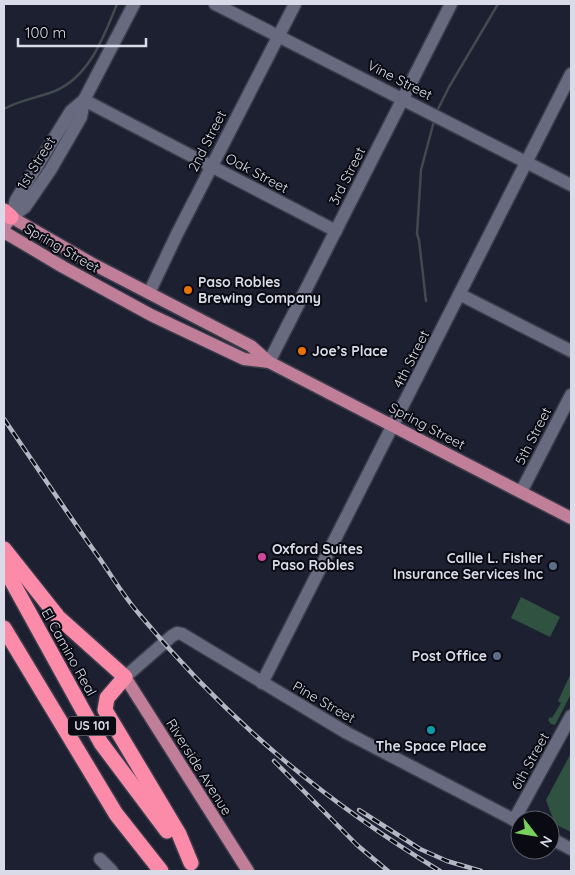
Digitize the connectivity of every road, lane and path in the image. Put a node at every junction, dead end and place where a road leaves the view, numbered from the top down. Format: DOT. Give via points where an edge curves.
graph roads {
  1 [pos="134,4"];
  2 [pos="215,4"];
  3 [pos="294,4"];
  4 [pos="451,4"];
  5 [pos="278,36"];
  6 [pos="571,74"];
  7 [pos="567,96"];
  8 [pos="403,99"];
  9 [pos="84,100"];
  10 [pos="528,162"];
  11 [pos="211,166"];
  12 [pos="571,185"];
  13 [pos="6,218"];
  14 [pos="336,231"];
  15 [pos="4,232"];
  16 [pos="149,293"];
  17 [pos="460,294"];
  18 [pos="571,351"];
  19 [pos="269,362"];
  20 [pos="571,394"];
  21 [pos="394,425"];
  22 [pos="521,492"];
  23 [pos="571,518"];
  24 [pos="4,549"];
  25 [pos="4,567"];
  26 [pos="4,628"];
  27 [pos="125,677"];
  28 [pos="262,682"];
  29 [pos="571,716"];
  30 [pos="523,810"];
  31 [pos="510,818"];
  32 [pos="100,859"];
  33 [pos="195,867"];
  34 [pos="112,871"];
  35 [pos="161,871"];
  36 [pos="248,871"];
  1 -- 9 [label="street, 1st Street"];
  2 -- 5 [label="street, Vine Street"];
  3 -- 5 [label="street, 2nd Street"];
  4 -- 8 [label="street, 3rd Street"];
  5 -- 8 [label="street, Vine Street"];
  5 -- 11 [label="street, 2nd Street"];
  6 -- 7 [label="street, 4th Street"];
  7 -- 10 [label="street, 4th Street"];
  8 -- 10 [label="street, Vine Street"];
  8 -- 14 [label="street, 3rd Street"];
  9 -- 11 [label="street, Oak Street"];
  9 -- 13 [label="street, 1st Street" via="71,111"];
  10 -- 12 [label="street, Vine Street"];
  10 -- 17 [label="street, 4th Street"];
  11 -- 14 [label="street, Oak Street"];
  11 -- 16 [label="street, 2nd Street"];
  13 -- 16 [label="main road, Spring Street"];
  14 -- 19 [label="street, 3rd Street"];
  15 -- 19 [label="main road, Spring Street" via="62,268 151,315 244,359"];
  16 -- 19 [label="main road, Spring Street" via="250,346"];
  17 -- 18 [label="street"];
  17 -- 21 [label="street, 4th Street"];
  19 -- 21 [label="main road, Spring Street"];
  20 -- 22 [label="street, 5th Street"];
  21 -- 22 [label="main road, Spring Street"];
  21 -- 28 [label="street, 4th Street"];
  22 -- 23 [label="main road, Spring Street"];
  24 -- 27 [label="highway" via="58,617"];
  25 -- 33 [label="highway, El Camino Real / US 101" via="101,743"];
  26 -- 35 [label="highway, US 101" via="116,814"];
  27 -- 28 [label="street, Pine Street" via="176,633 194,640"];
  27 -- 33 [label="highway" via="107,698 105,710 179,834"];
  27 -- 36 [label="main road, Riverside Avenue"];
  28 -- 31 [label="street, Pine Street" via="366,744"];
  29 -- 30 [label="street, 6th Street"];
  32 -- 34 [label="street"];
}
